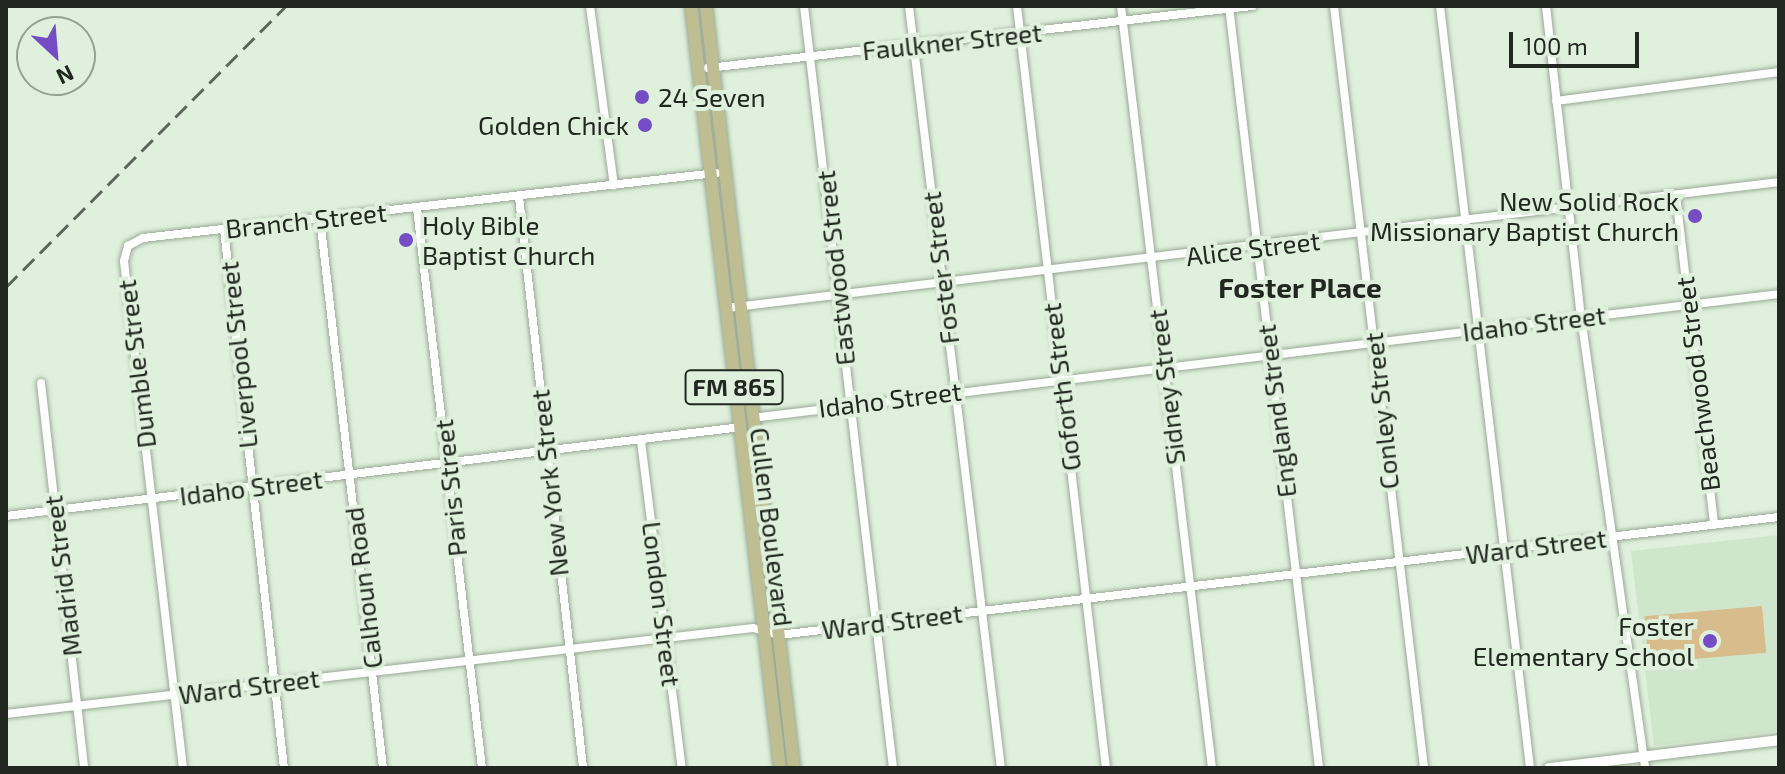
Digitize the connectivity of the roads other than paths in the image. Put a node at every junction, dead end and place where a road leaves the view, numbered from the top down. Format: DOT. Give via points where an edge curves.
graph roads {
  1 [pos="590,6"];
  2 [pos="691,6"];
  3 [pos="706,6"];
  4 [pos="804,6"];
  5 [pos="909,6"];
  6 [pos="1017,6"];
  7 [pos="1121,6"];
  8 [pos="1252,6"];
  9 [pos="1334,6"];
  10 [pos="1440,6"];
  11 [pos="1546,6"];
  12 [pos="1229,7"];
  13 [pos="1123,21"];
  14 [pos="1020,34"];
  15 [pos="914,47"];
  16 [pos="810,56"];
  17 [pos="714,67"];
  18 [pos="699,69"];
  19 [pos="1779,72"];
  20 [pos="1556,101"];
  21 [pos="725,171"];
  22 [pos="711,173"];
  23 [pos="1779,182"];
  24 [pos="614,185"];
  25 [pos="1676,195"];
  26 [pos="519,197"];
  27 [pos="417,208"];
  28 [pos="1570,208"];
  29 [pos="320,218"];
  30 [pos="1464,222"];
  31 [pos="224,229"];
  32 [pos="1360,234"];
  33 [pos="128,246"];
  34 [pos="1256,248"];
  35 [pos="1151,260"];
  36 [pos="1048,273"];
  37 [pos="942,284"];
  38 [pos="1779,294"];
  39 [pos="838,296"];
  40 [pos="1687,306"];
  41 [pos="741,307"];
  42 [pos="727,308"];
  43 [pos="1581,317"];
  44 [pos="1478,330"];
  45 [pos="1374,344"];
  46 [pos="1270,355"];
  47 [pos="1165,365"];
  48 [pos="1061,378"];
  49 [pos="41,383"];
  50 [pos="954,391"];
  51 [pos="850,403"];
  52 [pos="752,419"];
  53 [pos="738,429"];
  54 [pos="641,441"];
  55 [pos="545,452"];
  56 [pos="448,464"];
  57 [pos="350,476"];
  58 [pos="253,489"];
  59 [pos="153,498"];
  60 [pos="55,511"];
  61 [pos="6,516"];
  62 [pos="1779,517"];
  63 [pos="1714,524"];
  64 [pos="765,526"];
  65 [pos="750,528"];
  66 [pos="1611,537"];
  67 [pos="1504,550"];
  68 [pos="1398,562"];
  69 [pos="1296,573"];
  70 [pos="1189,588"];
  71 [pos="1085,600"];
  72 [pos="981,611"];
  73 [pos="877,624"];
  74 [pos="763,629"];
  75 [pos="779,635"];
  76 [pos="666,638"];
  77 [pos="569,649"];
  78 [pos="469,661"];
  79 [pos="373,672"];
  80 [pos="275,683"];
  81 [pos="174,695"];
  82 [pos="77,706"];
  83 [pos="6,714"];
  84 [pos="1779,740"];
  85 [pos="785,753"];
  86 [pos="1644,763"];
  87 [pos="84,768"];
  88 [pos="183,768"];
  89 [pos="284,768"];
  90 [pos="383,768"];
  91 [pos="482,768"];
  92 [pos="583,768"];
  93 [pos="682,768"];
  94 [pos="780,768"];
  95 [pos="794,768"];
  96 [pos="893,768"];
  97 [pos="1001,768"];
  98 [pos="1106,768"];
  99 [pos="1212,768"];
  100 [pos="1319,768"];
  101 [pos="1424,768"];
  102 [pos="1530,768"];
  103 [pos="1549,768"];
  1 -- 24 [label="street"];
  2 -- 18 [label="main road, Cullen Boulevard / FM 865"];
  3 -- 17 [label="main road, Cullen Boulevard / FM 865"];
  4 -- 16 [label="street, Eastwood Street"];
  5 -- 15 [label="street, Foster Street"];
  6 -- 14 [label="street, Goforth Street"];
  7 -- 13 [label="street, Sidney Street"];
  8 -- 12 [label="street, Faulkner Street"];
  9 -- 32 [label="street, Conley Street"];
  10 -- 30 [label="street"];
  11 -- 20 [label="street"];
  12 -- 13 [label="street, Faulkner Street"];
  12 -- 34 [label="street, England Street"];
  13 -- 14 [label="street, Faulkner Street"];
  13 -- 35 [label="street, Sidney Street"];
  14 -- 15 [label="street, Faulkner Street"];
  14 -- 36 [label="street, Goforth Street"];
  15 -- 16 [label="street, Faulkner Street"];
  15 -- 37 [label="street, Foster Street"];
  16 -- 17 [label="street, Faulkner Street"];
  16 -- 39 [label="street, Eastwood Street"];
  17 -- 18 [label="street, Faulkner Street"];
  17 -- 21 [label="main road, Cullen Boulevard / FM 865"];
  18 -- 22 [label="main road, Cullen Boulevard / FM 865"];
  19 -- 20 [label="street"];
  20 -- 28 [label="street"];
  21 -- 22 [label="street, Branch Street"];
  21 -- 41 [label="main road, Cullen Boulevard / FM 865"];
  22 -- 24 [label="street, Branch Street"];
  22 -- 42 [label="main road, Cullen Boulevard / FM 865"];
  23 -- 25 [label="street, Alice Street"];
  24 -- 26 [label="street, Branch Street"];
  25 -- 28 [label="street, Alice Street"];
  25 -- 40 [label="street, Beachwood Street"];
  26 -- 27 [label="street, Branch Street"];
  26 -- 55 [label="street, New York Street"];
  27 -- 29 [label="street, Branch Street"];
  27 -- 56 [label="street, Paris Street"];
  28 -- 30 [label="street, Alice Street"];
  28 -- 43 [label="street"];
  29 -- 31 [label="street, Branch Street"];
  29 -- 57 [label="street, Calhoun Road"];
  30 -- 32 [label="street, Alice Street"];
  30 -- 44 [label="street"];
  31 -- 33 [label="street, Branch Street" via="143,238"];
  31 -- 58 [label="street, Liverpool Street"];
  32 -- 34 [label="street, Alice Street"];
  32 -- 45 [label="street, Conley Street"];
  33 -- 59 [label="street, Dumble Street" via="124,261"];
  34 -- 35 [label="street, Alice Street"];
  34 -- 46 [label="street, England Street"];
  35 -- 36 [label="street, Alice Street"];
  35 -- 47 [label="street, Sidney Street"];
  36 -- 37 [label="street, Alice Street"];
  36 -- 48 [label="street, Goforth Street"];
  37 -- 39 [label="street, Alice Street"];
  37 -- 50 [label="street, Foster Street"];
  38 -- 40 [label="street, Idaho Street"];
  39 -- 41 [label="street, Alice Street"];
  39 -- 51 [label="street, Eastwood Street"];
  40 -- 43 [label="street, Idaho Street"];
  40 -- 63 [label="street, Beachwood Street"];
  41 -- 42 [label="street, Alice Street"];
  41 -- 52 [label="main road, Cullen Boulevard / FM 865"];
  42 -- 53 [label="main road, Cullen Boulevard / FM 865"];
  43 -- 44 [label="street, Idaho Street"];
  43 -- 66 [label="street"];
  44 -- 45 [label="street, Idaho Street"];
  44 -- 67 [label="street"];
  45 -- 46 [label="street, Idaho Street"];
  45 -- 68 [label="street, Conley Street"];
  46 -- 47 [label="street, Idaho Street"];
  46 -- 69 [label="street, England Street"];
  47 -- 48 [label="street, Idaho Street"];
  47 -- 70 [label="street, Sidney Street"];
  48 -- 50 [label="street, Idaho Street"];
  48 -- 71 [label="street, Goforth Street"];
  49 -- 60 [label="street, Madrid Street"];
  50 -- 51 [label="street, Idaho Street"];
  50 -- 72 [label="street, Foster Street"];
  51 -- 52 [label="street, Idaho Street"];
  51 -- 73 [label="street, Eastwood Street"];
  52 -- 53 [label="street, Idaho Street"];
  52 -- 64 [label="main road, Cullen Boulevard / FM 865"];
  53 -- 54 [label="street, Idaho Street"];
  53 -- 65 [label="main road, Cullen Boulevard / FM 865"];
  54 -- 55 [label="street, Idaho Street"];
  54 -- 76 [label="street, London Street"];
  55 -- 56 [label="street, Idaho Street"];
  55 -- 77 [label="street, New York Street"];
  56 -- 57 [label="street, Idaho Street"];
  56 -- 78 [label="street, Paris Street"];
  57 -- 58 [label="street, Idaho Street"];
  57 -- 79 [label="street, Calhoun Road"];
  58 -- 59 [label="street, Idaho Street"];
  58 -- 80 [label="street, Liverpool Street"];
  59 -- 60 [label="street, Idaho Street"];
  59 -- 81 [label="street, Dumble Street"];
  60 -- 61 [label="street, Idaho Street"];
  60 -- 82 [label="street, Madrid Street"];
  62 -- 63 [label="street, Ward Street"];
  63 -- 66 [label="street, Ward Street"];
  64 -- 65 [label="main road"];
  64 -- 75 [label="main road, Cullen Boulevard / FM 865"];
  65 -- 74 [label="main road, Cullen Boulevard / FM 865"];
  66 -- 67 [label="street, Ward Street"];
  66 -- 86 [label="street"];
  67 -- 68 [label="street, Ward Street"];
  67 -- 102 [label="street"];
  68 -- 69 [label="street, Ward Street"];
  68 -- 101 [label="street, Conley Street"];
  69 -- 70 [label="street, Ward Street"];
  69 -- 100 [label="street, England Street"];
  70 -- 71 [label="street, Ward Street"];
  70 -- 99 [label="street, Sidney Street"];
  71 -- 72 [label="street, Ward Street"];
  71 -- 98 [label="street, Goforth Street"];
  72 -- 73 [label="street, Ward Street"];
  72 -- 97 [label="street, Foster Street"];
  73 -- 75 [label="street, Ward Street"];
  73 -- 96 [label="street, Eastwood Street"];
  74 -- 75 [label="street, Ward Street"];
  74 -- 76 [label="street, Ward Street"];
  74 -- 85 [label="main road, Cullen Boulevard / FM 865"];
  75 -- 85 [label="main road, Cullen Boulevard / FM 865"];
  76 -- 77 [label="street, Ward Street"];
  76 -- 93 [label="street, London Street"];
  77 -- 78 [label="street, Ward Street"];
  77 -- 92 [label="street, New York Street"];
  78 -- 79 [label="street, Ward Street"];
  78 -- 91 [label="street, Paris Street"];
  79 -- 80 [label="street, Ward Street"];
  79 -- 90 [label="street, Calhoun Road"];
  80 -- 81 [label="street, Ward Street"];
  80 -- 89 [label="street, Liverpool Street"];
  81 -- 82 [label="street, Ward Street"];
  81 -- 88 [label="street, Dumble Street"];
  82 -- 83 [label="street, Ward Street"];
  82 -- 87 [label="street, Madrid Street"];
  84 -- 86 [label="street"];
  85 -- 94 [label="main road, Cullen Boulevard / FM 865"];
  85 -- 95 [label="main road, Cullen Boulevard / FM 865"];
  86 -- 103 [label="street"];
}
